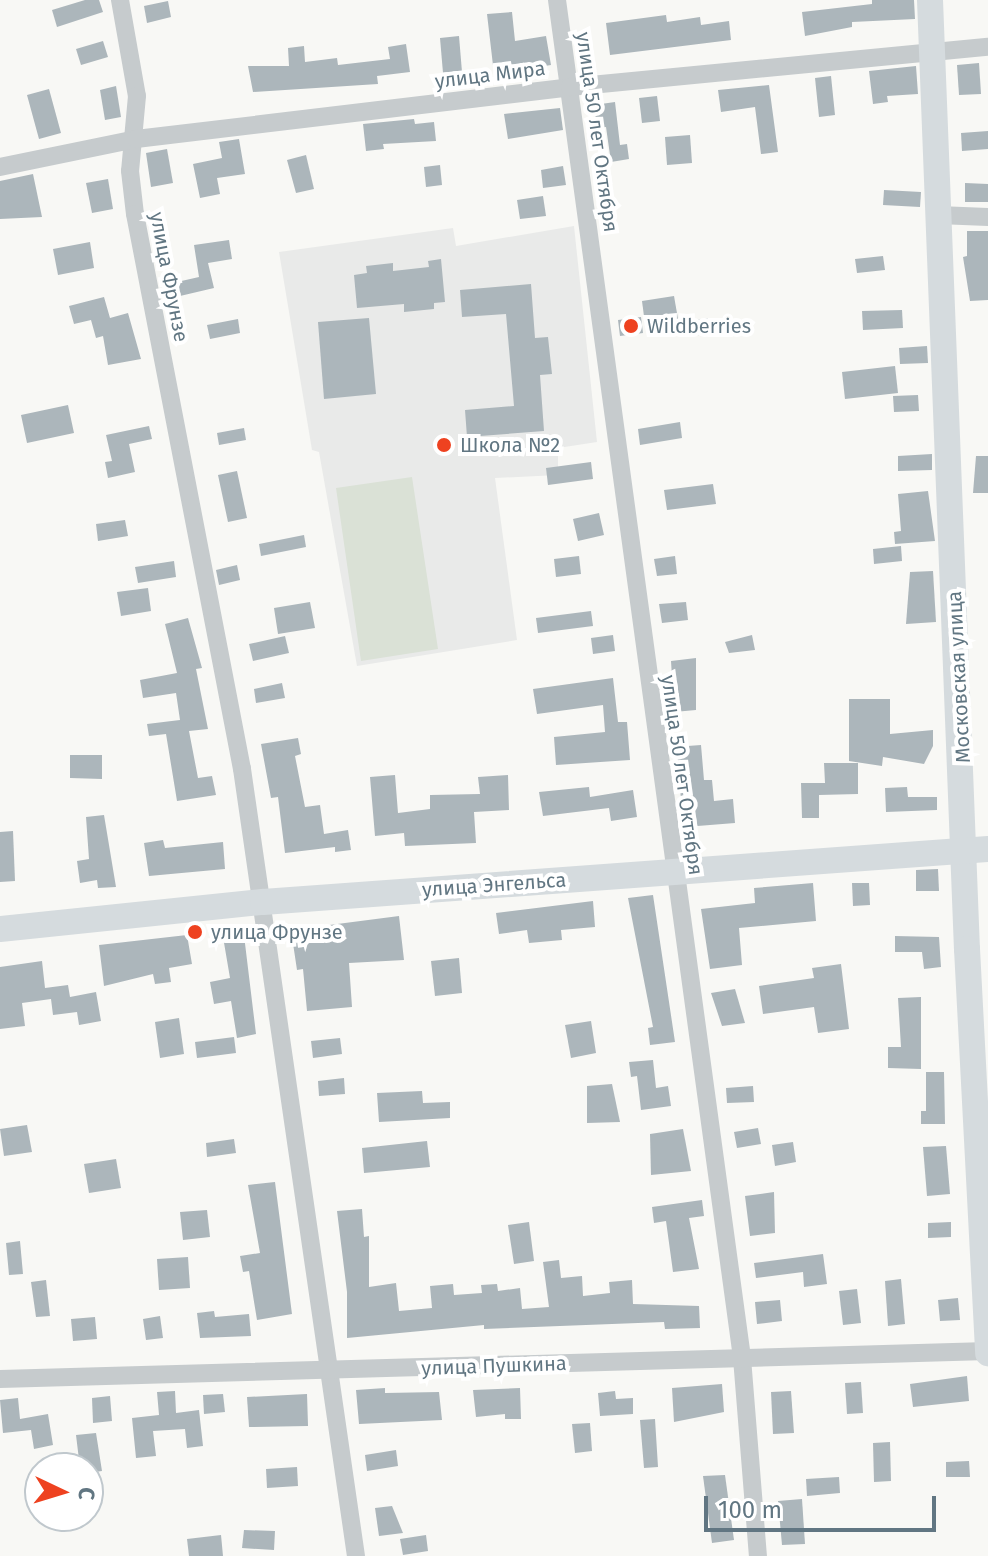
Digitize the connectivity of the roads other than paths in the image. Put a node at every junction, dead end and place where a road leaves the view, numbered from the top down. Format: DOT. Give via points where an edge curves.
graph roads {
  1 [pos="120,0"];
  2 [pos="557,0"];
  3 [pos="930,0"];
  4 [pos="988,47"];
  5 [pos="933,48"];
  6 [pos="570,87"];
  7 [pos="136,139"];
  8 [pos="0,167"];
  9 [pos="938,215"];
  10 [pos="988,217"];
  11 [pos="977,850"];
  12 [pos="672,872"];
  13 [pos="263,902"];
  14 [pos="0,929"];
  15 [pos="988,1352"];
  16 [pos="742,1358"];
  17 [pos="330,1371"];
  18 [pos="0,1379"];
  19 [pos="356,1556"];
  20 [pos="758,1556"];
  1 -- 7 [label="street, улица Фрунзе" via="137,96"];
  2 -- 6 [label="street, улица 50 лет Октября"];
  3 -- 5 [label="street, Московская улица"];
  4 -- 5 [label="street, улица Мира"];
  5 -- 6 [label="street, улица Мира"];
  5 -- 9 [label="street, Московская улица"];
  6 -- 7 [label="street, улица Мира"];
  6 -- 12 [label="street, улица 50 лет Октября"];
  7 -- 8 [label="street, улица Мира"];
  7 -- 13 [label="street, улица Фрунзе" via="130,171 135,214"];
  9 -- 10 [label="street"];
  9 -- 11 [label="street, Московская улица"];
  11 -- 12 [label="street, улица Энгельса"];
  11 -- 15 [label="street, Московская улица"];
  12 -- 13 [label="street, улица Энгельса"];
  12 -- 16 [label="street, улица 50 лет Октября"];
  13 -- 14 [label="street, улица Энгельса"];
  13 -- 17 [label="street, улица Фрунзе"];
  15 -- 16 [label="street, улица Пушкина"];
  16 -- 17 [label="street, улица Пушкина"];
  16 -- 20 [label="street, улица 50 лет Октября"];
  17 -- 18 [label="street, улица Пушкина"];
  17 -- 19 [label="street, улица Фрунзе"];
}
